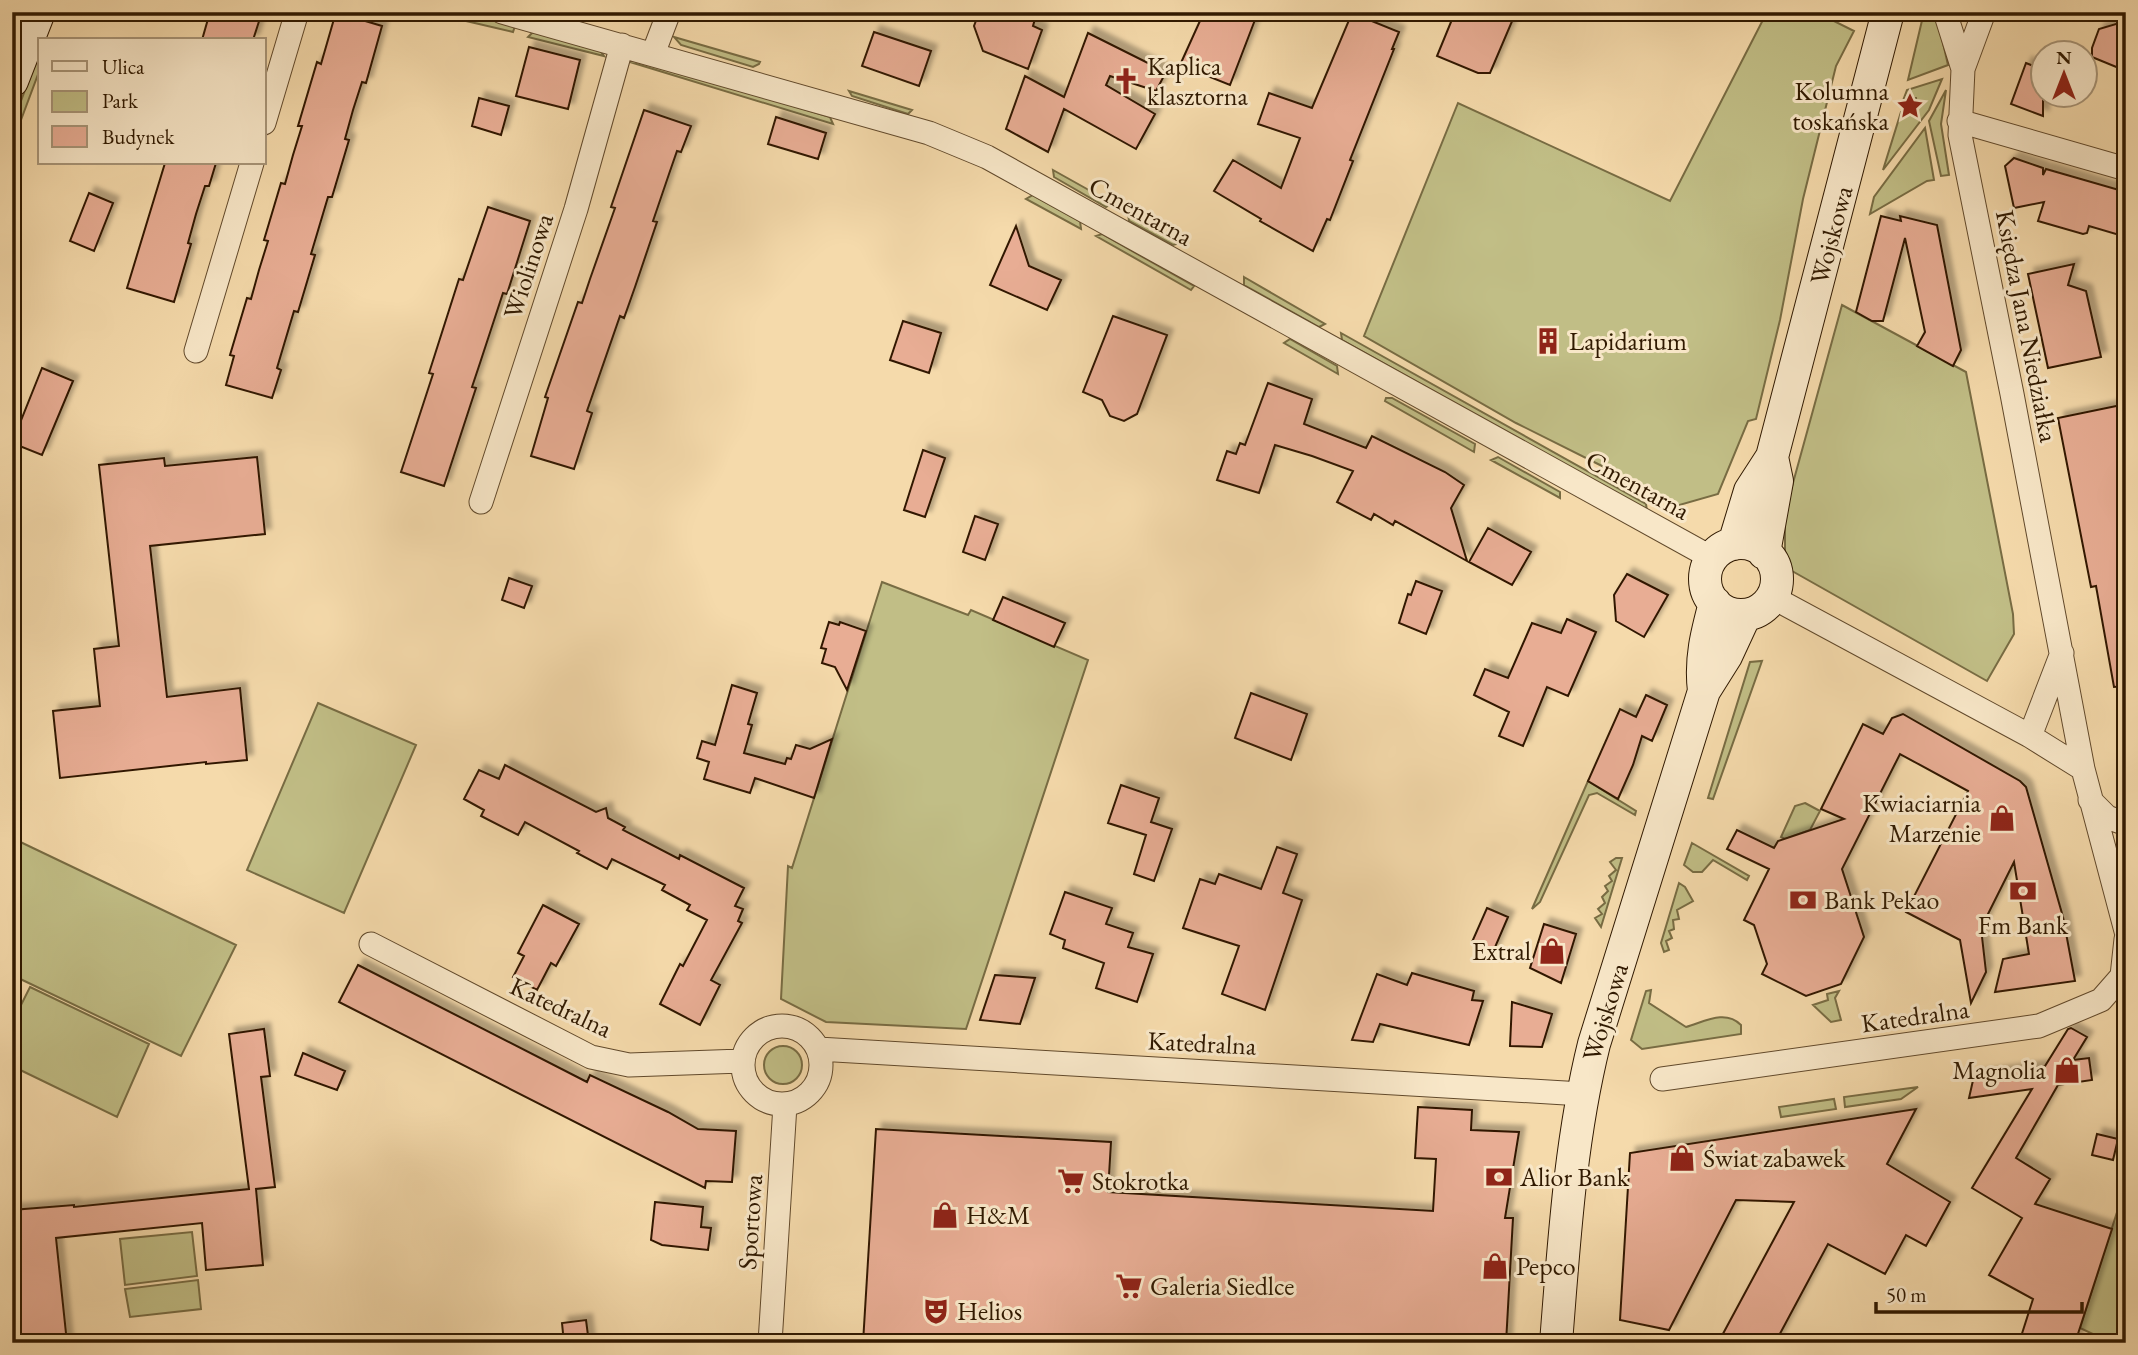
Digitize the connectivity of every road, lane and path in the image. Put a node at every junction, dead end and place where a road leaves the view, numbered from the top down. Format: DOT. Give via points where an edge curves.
graph roads {
  1 [pos="39,12"];
  2 [pos="297,12"];
  3 [pos="502,12"];
  4 [pos="669,12"];
  5 [pos="1888,12"];
  6 [pos="1945,12"];
  7 [pos="1984,12"];
  8 [pos="622,45"];
  9 [pos="653,54"];
  10 [pos="1962,69"];
  11 [pos="12,81"];
  12 [pos="266,116"];
  13 [pos="1959,121"];
  14 [pos="252,164"];
  15 [pos="2126,170"];
  16 [pos="196,351"];
  17 [pos="1772,457"];
  18 [pos="481,502"];
  19 [pos="1723,551"];
  20 [pos="1764,553"];
  21 [pos="1772,597"];
  22 [pos="1715,603"];
  23 [pos="1745,615"];
  24 [pos="2062,653"];
  25 [pos="1704,691"];
  26 [pos="2030,736"];
  27 [pos="2083,769"];
  28 [pos="2090,800"];
  29 [pos="2126,824"];
  30 [pos="2126,931"];
  31 [pos="2126,939"];
  32 [pos="370,944"];
  33 [pos="818,1049"];
  34 [pos="742,1061"];
  35 [pos="1662,1079"];
  36 [pos="1582,1094"];
  37 [pos="785,1105"];
  38 [pos="770,1343"];
  39 [pos="1556,1343"];
  1 -- 11 [label="street"];
  2 -- 12 [label="street"];
  3 -- 8 [label="street, Cmentarna"];
  4 -- 9 [label="street"];
  5 -- 17 [label="street, Wojskowa"];
  6 -- 10 [label="street"];
  7 -- 10 [label="street, Księdza Jana Niedziałka"];
  8 -- 9 [label="street, Cmentarna"];
  8 -- 18 [label="street, Wiolinowa" via="576,209"];
  9 -- 19 [label="street, Cmentarna" via="929,133 987,157"];
  10 -- 13 [label="street, Księdza Jana Niedziałka"];
  13 -- 15 [label="street"];
  13 -- 24 [label="street, Księdza Jana Niedziałka"];
  14 -- 16 [label="street"];
  17 -- 19 [label="street, Wojskowa" via="1750,491"];
  17 -- 20 [label="street, Wojskowa" via="1777,481"];
  19 -- 20 [label="street" via="1746,544"];
  19 -- 22 [label="street" via="1705,574 1705,585"];
  20 -- 21 [label="street" via="1775,568"];
  21 -- 23 [label="street"];
  21 -- 26 [label="street"];
  22 -- 23 [label="street" via="1729,613"];
  22 -- 25 [label="street, Wojskowa" via="1703,649"];
  23 -- 25 [label="street, Wojskowa"];
  24 -- 26 [label="street"];
  24 -- 27 [label="street, Księdza Jana Niedziałka"];
  25 -- 36 [label="street, Wojskowa"];
  26 -- 27 [label="street"];
  27 -- 28 [label="street, Księdza Jana Niedziałka"];
  28 -- 29 [label="street" via="2107,817"];
  28 -- 30 [label="street, Księdza Jana Niedziałka"];
  31 -- 35 [label="street, Katedralna" via="2122,976 2101,1000 2039,1026"];
  32 -- 34 [label="street, Katedralna" via="591,1057 629,1065"];
  33 -- 34 [label="street" via="805,1033 776,1025 752,1039"];
  33 -- 36 [label="street, Katedralna"];
  33 -- 37 [label="street" via="821,1074 816,1085 808,1095"];
  34 -- 37 [label="street" via="753,1093"];
  36 -- 39 [label="street, Wojskowa"];
  37 -- 38 [label="street, Sportowa"];
}
